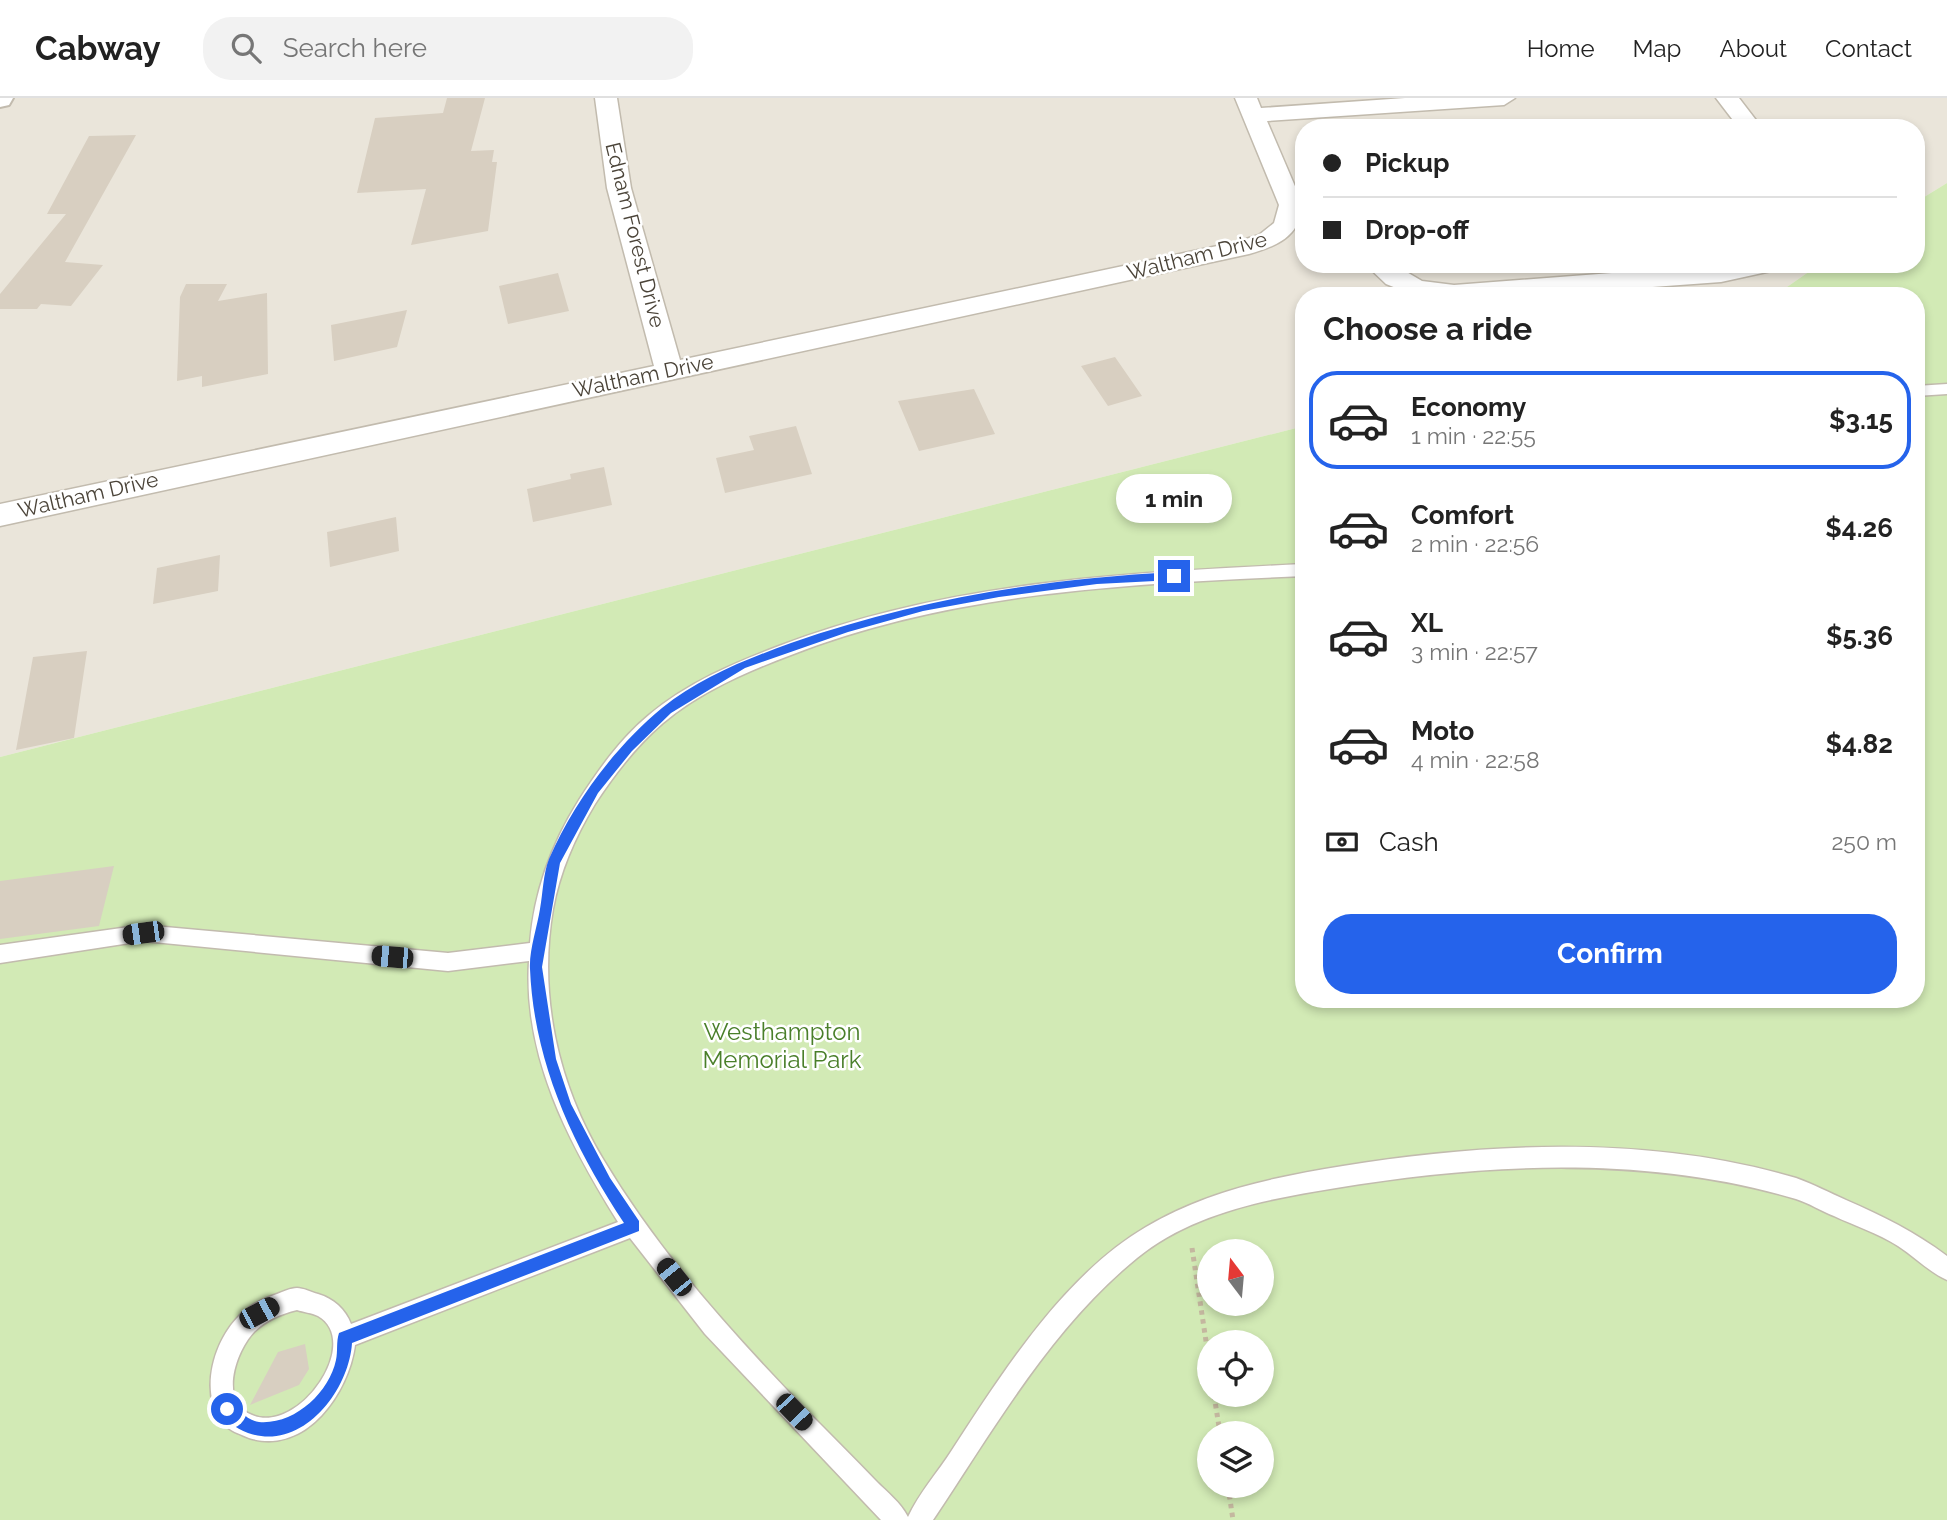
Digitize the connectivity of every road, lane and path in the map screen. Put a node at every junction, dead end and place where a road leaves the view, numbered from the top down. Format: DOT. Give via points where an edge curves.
graph roads {
  1 [pos="606,98"];
  2 [pos="1504,98"];
  3 [pos="1727,98"];
  4 [pos="1250,107"];
  5 [pos="1744,119"];
  6 [pos="1295,204"];
  7 [pos="1295,211"];
  8 [pos="1387,273"];
  9 [pos="1726,273"];
  10 [pos="1412,287"];
  11 [pos="1538,287"];
  12 [pos="669,371"];
  13 [pos="1947,389"];
  14 [pos="1925,390"];
  15 [pos="0,515"];
  16 [pos="1295,570"];
  17 [pos="538,951"];
  18 [pos="0,954"];
  19 [pos="1187,1217"];
  20 [pos="634,1226"];
  21 [pos="1947,1269"];
  22 [pos="1204,1330"];
  23 [pos="345,1338"];
  24 [pos="1230,1498"];
  25 [pos="898,1520"];
  26 [pos="919,1520"];
  27 [pos="1233,1520"];
  1 -- 12 [label="street, Ednam Forest Drive" via="619,188"];
  2 -- 4 [label="street"];
  3 -- 5 [label="street"];
  4 -- 6 [label="street"];
  7 -- 12 [label="street, Waltham Drive" via="1275,239 1240,249"];
  8 -- 10 [label="street"];
  9 -- 11 [label="street"];
  12 -- 15 [label="street, Waltham Drive"];
  13 -- 14 [label="lane"];
  16 -- 17 [label="lane" via="1097,580 999,593 846,628 742,665 667,710 628,747 594,790 554,862"];
  17 -- 18 [label="lane" via="448,962 143,933"];
  17 -- 20 [label="lane" via="536,967 550,1059 566,1107"];
  19 -- 21 [label="lane" via="1279,1188 1373,1170 1478,1158 1633,1162 1722,1173 1796,1189 1899,1234"];
  19 -- 22 [label="path"];
  19 -- 26 [label="lane" via="1131,1249 1080,1295 1037,1347"];
  20 -- 23 [label="lane"];
  20 -- 25 [label="lane" via="741,1358"];
  23 -- 23 [label="lane" via="340,1321 315,1300 288,1301 259,1313 230,1346 222,1369 221,1391 227,1409 240,1422 259,1429 301,1418 320,1403 335,1382"];
  24 -- 27 [label="path"];
}
